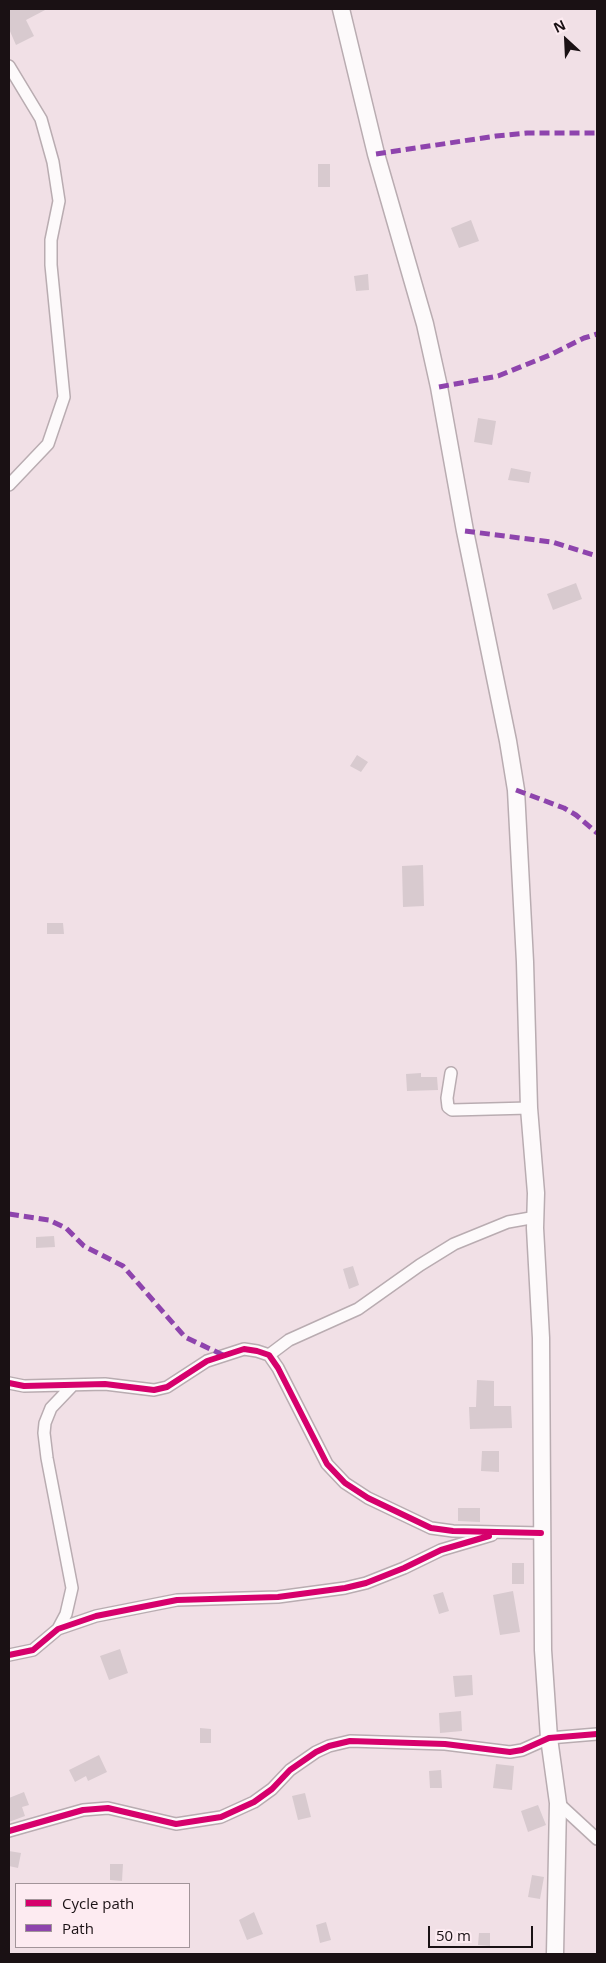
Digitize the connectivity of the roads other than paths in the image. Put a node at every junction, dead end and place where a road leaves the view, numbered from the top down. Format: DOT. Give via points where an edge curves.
graph roads {
  1 [pos="341,9"];
  2 [pos="9,66"];
  3 [pos="9,485"];
  4 [pos="451,1073"];
  5 [pos="529,1108"];
  6 [pos="536,1217"];
  7 [pos="269,1355"];
  8 [pos="9,1383"];
  9 [pos="73,1385"];
  10 [pos="507,1531"];
  11 [pos="541,1532"];
  12 [pos="58,1630"];
  13 [pos="9,1655"];
  14 [pos="597,1734"];
  15 [pos="549,1738"];
  16 [pos="558,1803"];
  17 [pos="9,1830"];
  18 [pos="597,1839"];
  19 [pos="556,1954"];
  1 -- 5 [label="main road" via="376,154 425,324 508,741 516,790"];
  2 -- 3 [label="street" via="41,119 53,162 59,201 51,240 51,265 64,396 48,444"];
  4 -- 5 [label="street" via="447,1098 448,1107 452,1110"];
  5 -- 6 [label="main road"];
  6 -- 7 [label="street" via="508,1222 454,1244 420,1264 358,1309 290,1340"];
  6 -- 11 [label="main road" via="541,1338"];
  7 -- 9 [label="street" via="244,1349 224,1355 207,1361 167,1388 154,1390 106,1384"];
  7 -- 10 [label="street" via="290,1389 327,1464 345,1483 368,1498 431,1528"];
  8 -- 9 [label="street" via="24,1386"];
  9 -- 12 [label="street" via="51,1408 44,1433 72,1588 66,1614"];
  10 -- 11 [label="street"];
  10 -- 12 [label="street" via="441,1550 366,1583 278,1597 177,1600 96,1616"];
  11 -- 15 [label="main road" via="543,1650"];
  12 -- 13 [label="street" via="33,1650"];
  14 -- 15 [label="street"];
  15 -- 16 [label="main road"];
  15 -- 17 [label="street" via="510,1752 446,1744 350,1742 329,1746 306,1758 260,1798 221,1817 176,1824 108,1808 83,1810"];
  16 -- 18 [label="street"];
  16 -- 19 [label="main road"];
}
